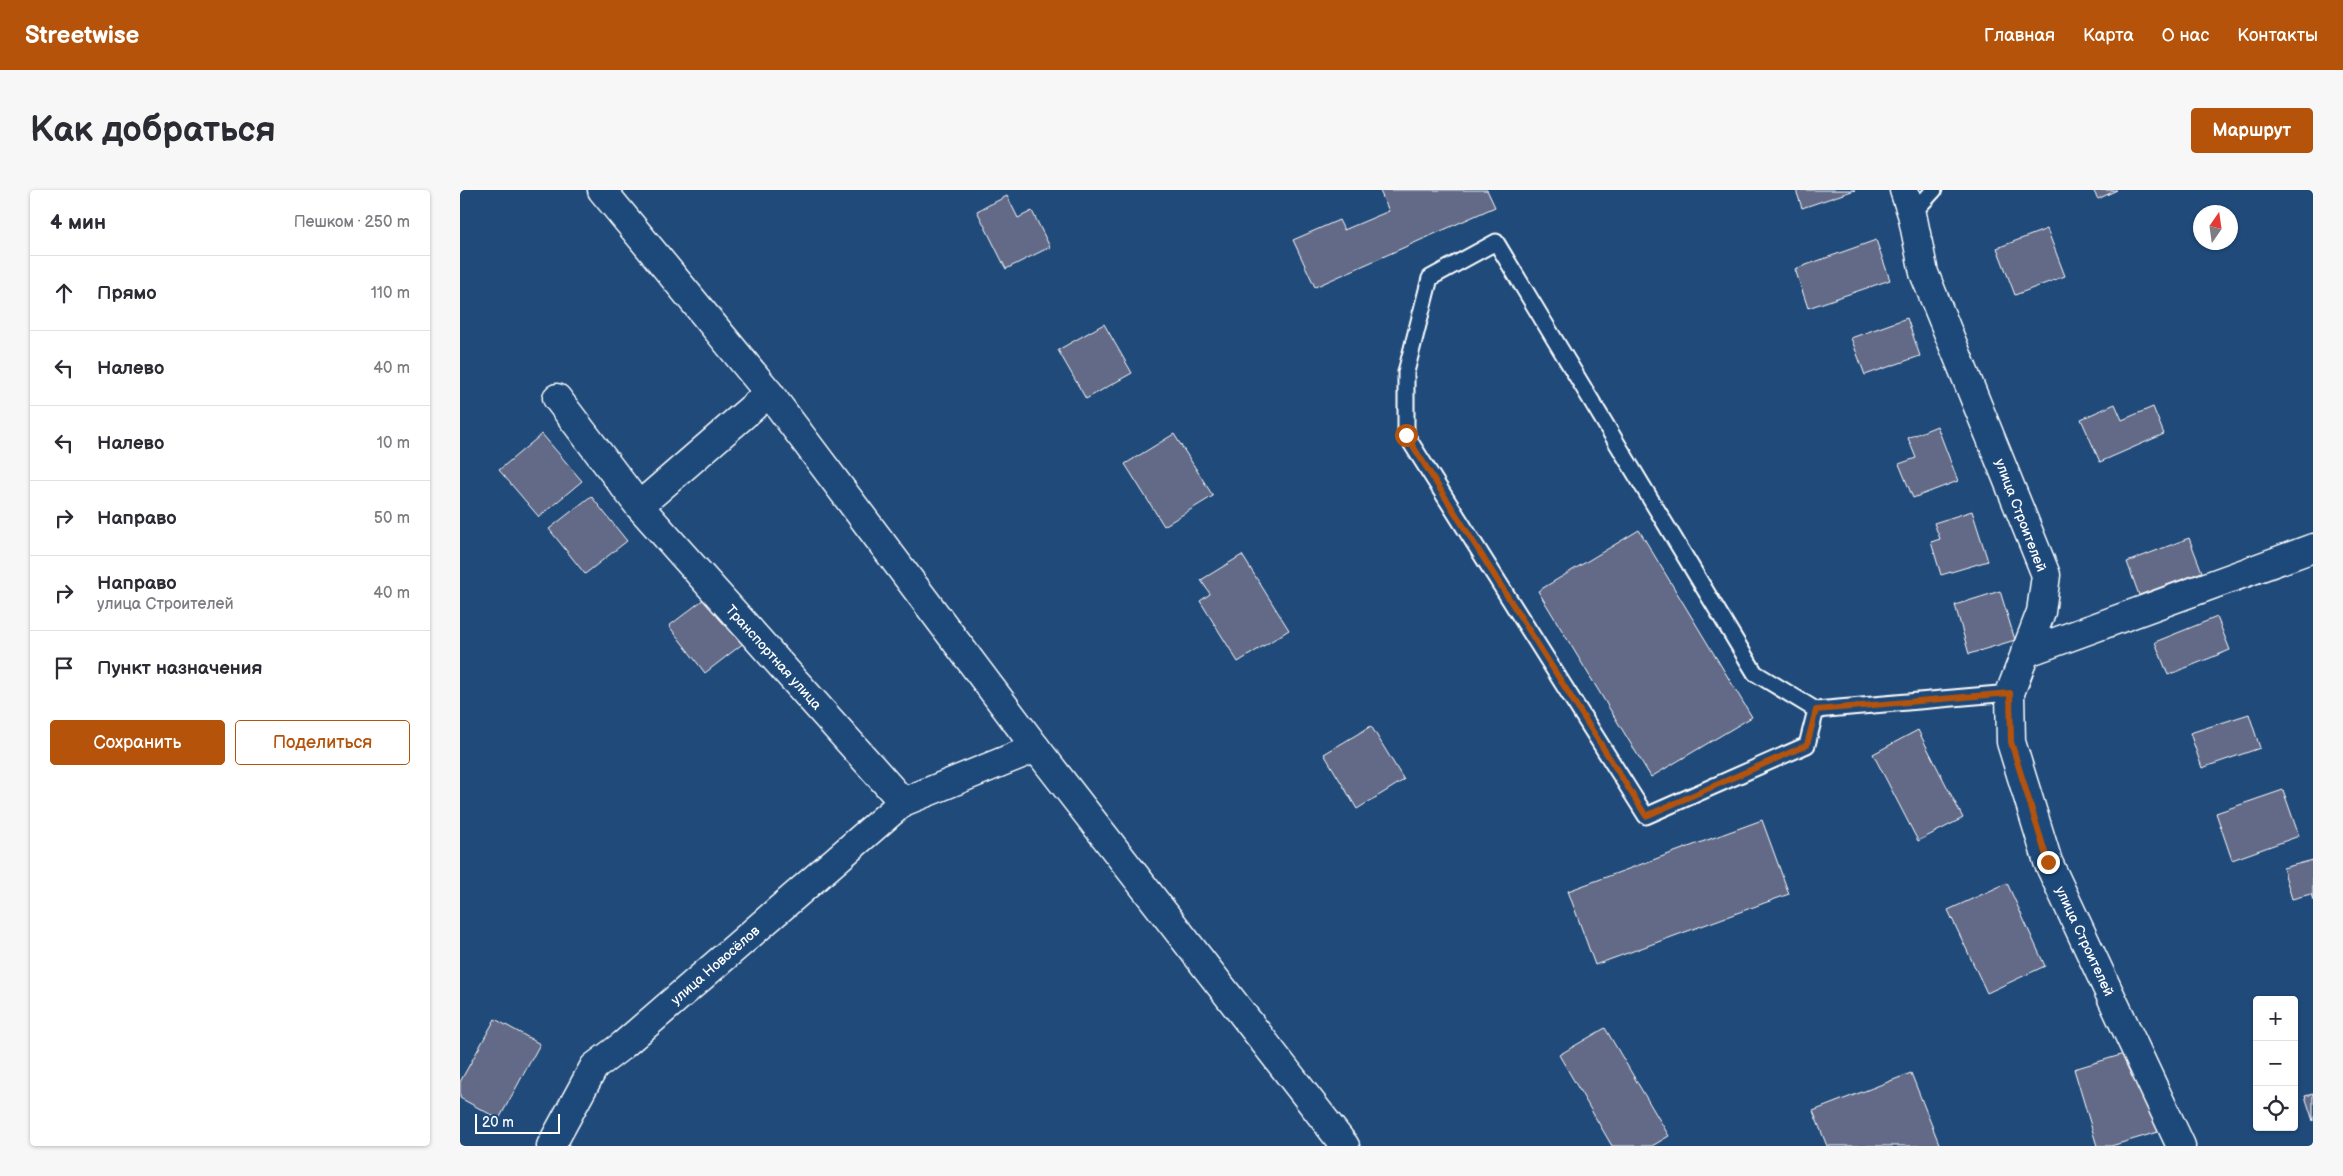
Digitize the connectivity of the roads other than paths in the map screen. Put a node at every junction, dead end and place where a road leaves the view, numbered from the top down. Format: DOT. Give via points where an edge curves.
graph roads {
  1 [pos="602,190"];
  2 [pos="1934,190"];
  3 [pos="1908,202"];
  4 [pos="769,394"];
  5 [pos="557,398"];
  6 [pos="639,506"];
  7 [pos="2313,548"];
  8 [pos="2024,653"];
  9 [pos="2010,693"];
  10 [pos="1816,710"];
  11 [pos="1036,748"];
  12 [pos="903,802"];
  13 [pos="551,1146"];
  14 [pos="1345,1146"];
  15 [pos="2181,1146"];
  1 -- 4 [label="street"];
  2 -- 3 [label="lane"];
  3 -- 8 [label="street, улица Строителей" via="1924,273 2046,574 2041,612"];
  4 -- 6 [label="street"];
  4 -- 11 [label="street"];
  5 -- 6 [label="street, Транспортная улица"];
  6 -- 12 [label="street, Транспортная улица"];
  7 -- 8 [label="street"];
  8 -- 9 [label="street, улица Строителей"];
  9 -- 10 [label="lane"];
  9 -- 15 [label="street, улица Строителей" via="2011,742 2048,862"];
  10 -- 10 [label="lane" via="1755,673 1496,242 1430,278 1406,372 1406,435 1646,816 1807,745"];
  11 -- 12 [label="street"];
  11 -- 14 [label="street"];
  12 -- 13 [label="street, улица Новосёлов" via="594,1067"];
}
